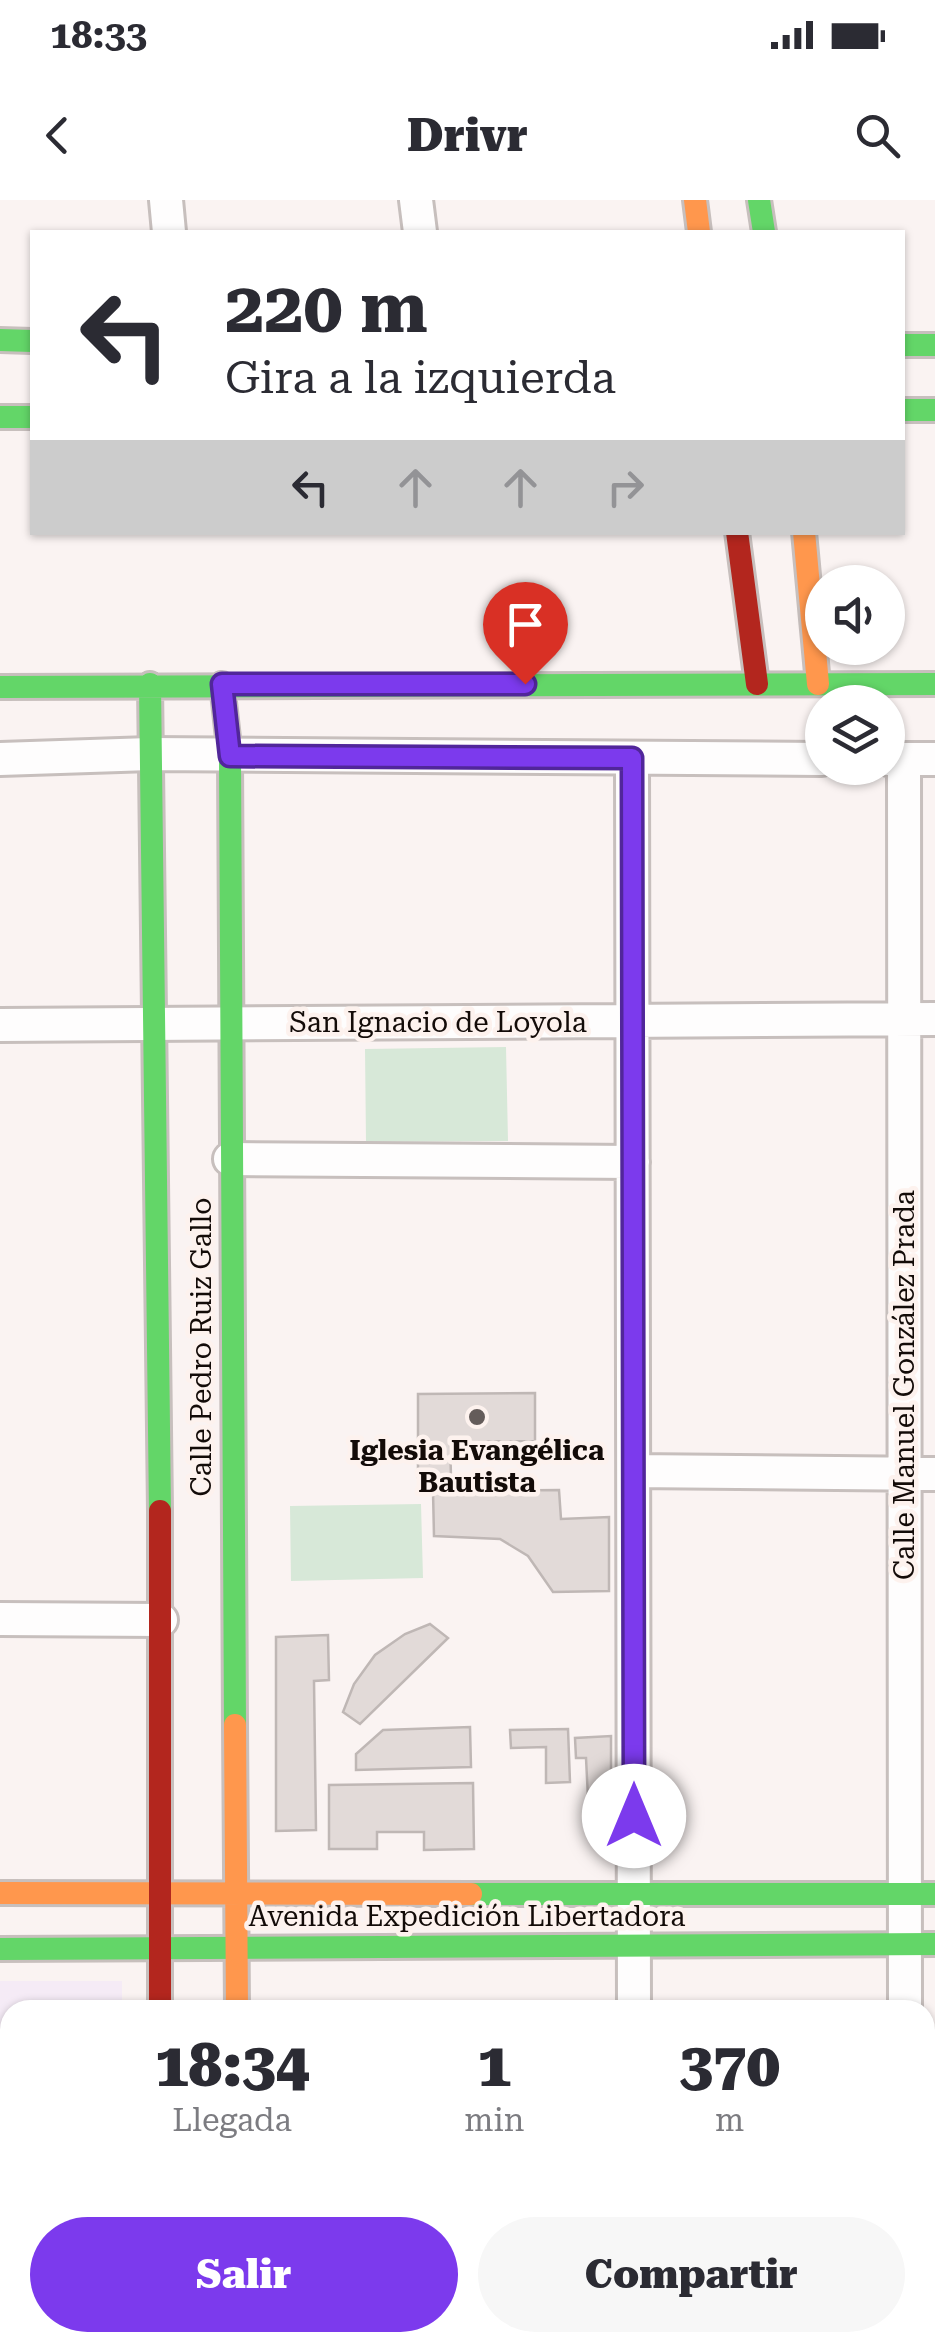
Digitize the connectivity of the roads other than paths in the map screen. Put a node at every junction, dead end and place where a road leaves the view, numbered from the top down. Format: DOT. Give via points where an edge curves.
graph roads {
  1 [pos="166,200"];
  2 [pos="416,200"];
  3 [pos="694,200"];
  4 [pos="759,200"];
  5 [pos="169,230"];
  6 [pos="420,230"];
  7 [pos="699,230"];
  8 [pos="764,230"];
  9 [pos="0,340"];
  10 [pos="30,341"];
  11 [pos="905,345"];
  12 [pos="935,345"];
  13 [pos="905,410"];
  14 [pos="935,410"];
  15 [pos="30,416"];
  16 [pos="0,417"];
  17 [pos="737,535"];
  18 [pos="804,535"];
  19 [pos="150,684"];
  20 [pos="222,684"];
  21 [pos="757,684"];
  22 [pos="818,684"];
  23 [pos="935,684"];
  24 [pos="0,687"];
  25 [pos="150,754"];
  26 [pos="230,756"];
  27 [pos="632,758"];
  28 [pos="0,759"];
  29 [pos="805,759"];
  30 [pos="909,759"];
  31 [pos="902,1018"];
  32 [pos="935,1019"];
  33 [pos="229,1022"];
  34 [pos="632,1022"];
  35 [pos="156,1023"];
  36 [pos="0,1025"];
  37 [pos="230,1160"];
  38 [pos="633,1162"];
  39 [pos="634,1471"];
  40 [pos="920,1474"];
  41 [pos="0,1619"];
  42 [pos="161,1620"];
  43 [pos="0,1893"];
  44 [pos="160,1893"];
  45 [pos="236,1893"];
  46 [pos="634,1893"];
  47 [pos="921,1894"];
  48 [pos="921,1944"];
  49 [pos="236,1946"];
  50 [pos="634,1946"];
  51 [pos="160,1948"];
  52 [pos="0,1949"];
  53 [pos="160,2000"];
  54 [pos="237,2000"];
  55 [pos="634,2000"];
  56 [pos="907,2000"];
  1 -- 5 [label="street"];
  2 -- 6 [label="street"];
  3 -- 7 [label="street"];
  4 -- 8 [label="street"];
  9 -- 10 [label="street"];
  11 -- 12 [label="street"];
  13 -- 14 [label="street"];
  15 -- 16 [label="street"];
  17 -- 21 [label="street"];
  18 -- 22 [label="street"];
  19 -- 20 [label="street"];
  19 -- 24 [label="street"];
  19 -- 25 [label="street, Calle Pedro Ruiz Gallo"];
  20 -- 21 [label="street"];
  20 -- 26 [label="street, Calle Pedro Ruiz Gallo"];
  21 -- 22 [label="street"];
  22 -- 23 [label="street"];
  25 -- 26 [label="street"];
  25 -- 28 [label="street"];
  25 -- 35 [label="street, Calle Pedro Ruiz Gallo"];
  26 -- 27 [label="street"];
  26 -- 33 [label="street, Calle Pedro Ruiz Gallo"];
  27 -- 29 [label="street"];
  27 -- 34 [label="street"];
  30 -- 31 [label="street, Calle Manuel González Prada"];
  31 -- 32 [label="street, San Ignacio de Loyola"];
  31 -- 34 [label="street, San Ignacio de Loyola"];
  31 -- 40 [label="street, Calle Manuel González Prada"];
  33 -- 34 [label="street, San Ignacio de Loyola"];
  33 -- 35 [label="street, San Ignacio de Loyola"];
  33 -- 37 [label="street, Calle Pedro Ruiz Gallo"];
  34 -- 38 [label="street"];
  35 -- 36 [label="street, San Ignacio de Loyola"];
  35 -- 42 [label="street, Calle Pedro Ruiz Gallo"];
  37 -- 38 [label="street"];
  37 -- 45 [label="street, Calle Pedro Ruiz Gallo"];
  38 -- 39 [label="street"];
  39 -- 40 [label="street"];
  39 -- 46 [label="street"];
  40 -- 47 [label="street, Calle Manuel González Prada"];
  41 -- 42 [label="street"];
  42 -- 44 [label="street, Calle Pedro Ruiz Gallo"];
  43 -- 44 [label="street, Avenida Expedición Libertadora"];
  44 -- 45 [label="street, Avenida Expedición Libertadora"];
  44 -- 51 [label="street, Calle Pedro Ruiz Gallo"];
  45 -- 46 [label="street, Avenida Expedición Libertadora"];
  45 -- 49 [label="street, Calle Pedro Ruiz Gallo"];
  46 -- 47 [label="street, Avenida Expedición Libertadora"];
  46 -- 50 [label="street"];
  47 -- 48 [label="street, Calle Manuel González Prada"];
  48 -- 50 [label="street, Avenida Expedición Libertadora"];
  48 -- 56 [label="street, Calle Manuel González Prada"];
  49 -- 50 [label="street, Avenida Expedición Libertadora"];
  49 -- 51 [label="street, Avenida Expedición Libertadora"];
  49 -- 54 [label="street, Calle Pedro Ruiz Gallo"];
  50 -- 55 [label="street"];
  51 -- 52 [label="street, Avenida Expedición Libertadora"];
  51 -- 53 [label="street, Calle Pedro Ruiz Gallo"];
}
